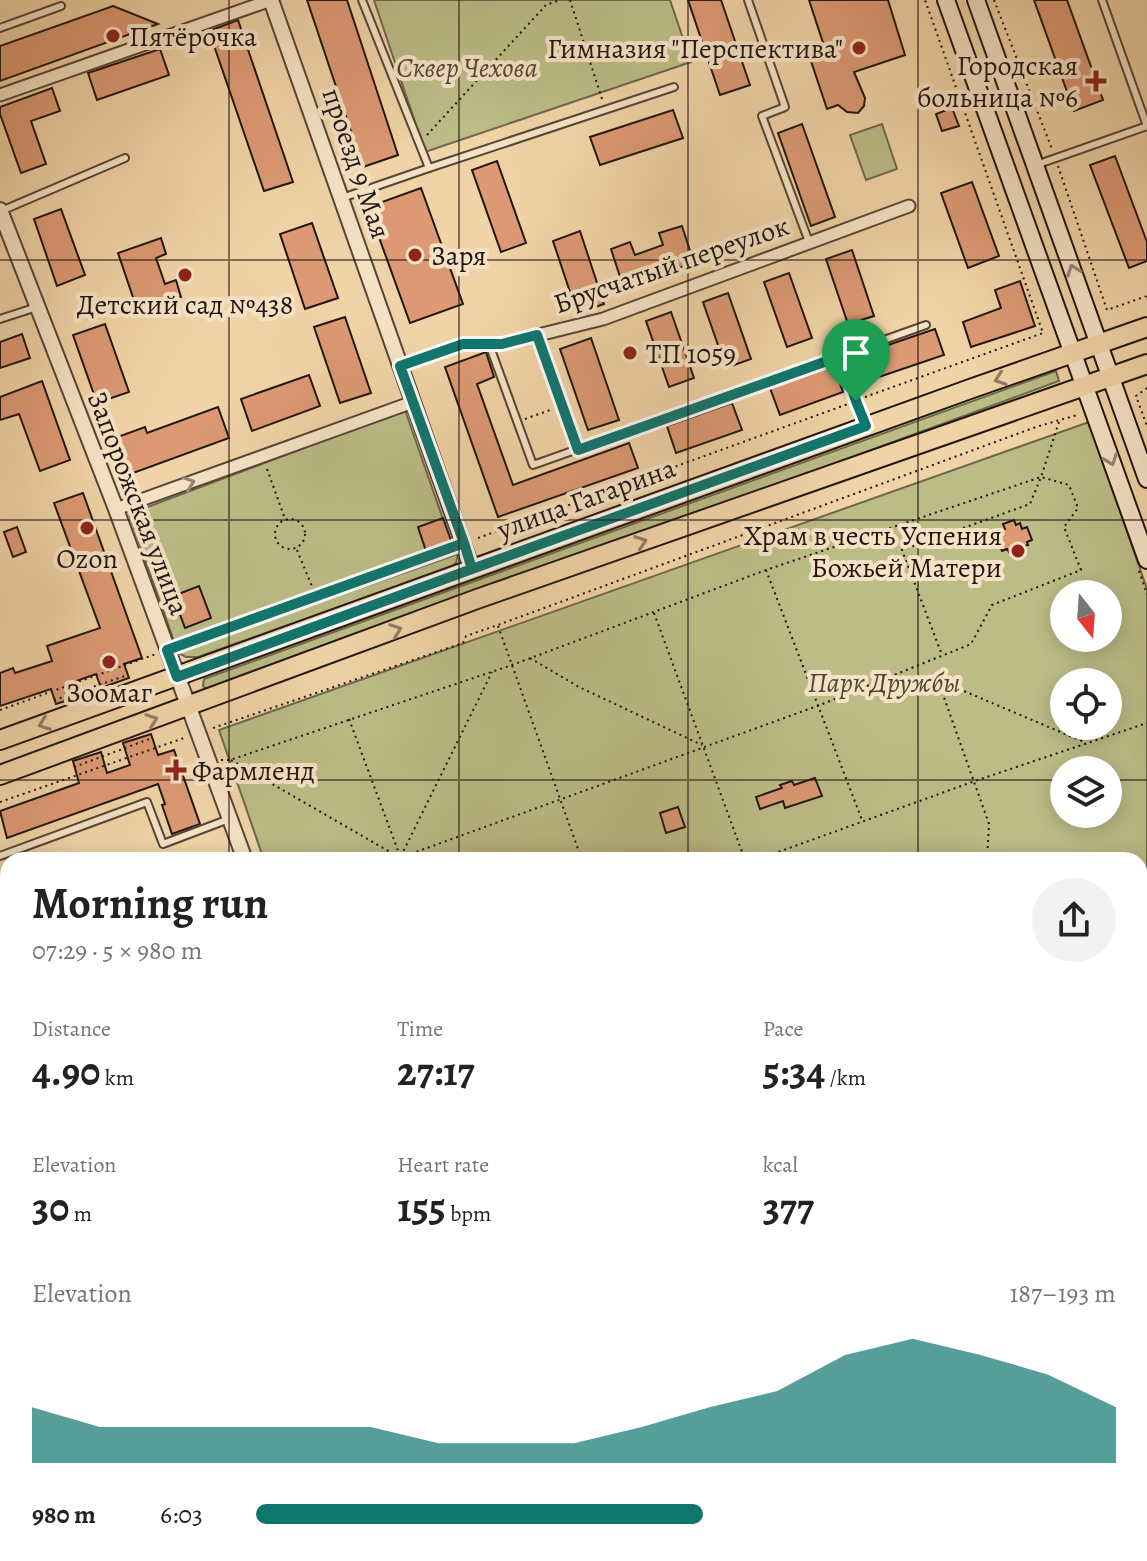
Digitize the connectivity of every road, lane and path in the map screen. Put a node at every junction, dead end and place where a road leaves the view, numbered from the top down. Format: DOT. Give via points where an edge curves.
graph roads {
  1 [pos="271,0"];
  2 [pos="362,0"];
  3 [pos="560,0"];
  4 [pos="570,0"];
  5 [pos="748,0"];
  6 [pos="925,0"];
  7 [pos="946,0"];
  8 [pos="976,0"];
  9 [pos="1102,0"];
  10 [pos="61,6"];
  11 [pos="0,28"];
  12 [pos="674,87"];
  13 [pos="0,95"];
  14 [pos="606,111"];
  15 [pos="419,144"];
  16 [pos="125,158"];
  17 [pos="1036,165"];
  18 [pos="429,168"];
  19 [pos="342,199"];
  20 [pos="909,206"];
  21 [pos="0,210"];
  22 [pos="809,242"];
  23 [pos="1147,296"];
  24 [pos="37,307"];
  25 [pos="1107,310"];
  26 [pos="0,319"];
  27 [pos="926,325"];
  28 [pos="1147,327"];
  29 [pos="537,335"];
  30 [pos="489,344"];
  31 [pos="1099,344"];
  32 [pos="1073,353"];
  33 [pos="841,356"];
  34 [pos="1147,364"];
  35 [pos="400,366"];
  36 [pos="1111,377"];
  37 [pos="1084,387"];
  38 [pos="1147,388"];
  39 [pos="856,401"];
  40 [pos="413,402"];
  41 [pos="562,406"];
  42 [pos="1082,415"];
  43 [pos="1060,420"];
  44 [pos="516,422"];
  45 [pos="866,426"];
  46 [pos="1147,426"];
  47 [pos="578,450"];
  48 [pos="262,457"];
  49 [pos="1041,477"];
  50 [pos="1147,479"];
  51 [pos="116,509"];
  52 [pos="285,520"];
  53 [pos="464,543"];
  54 [pos="296,548"];
  55 [pos="1147,560"];
  56 [pos="472,569"];
  57 [pos="766,570"];
  58 [pos="316,597"];
  59 [pos="654,611"];
  60 [pos="498,625"];
  61 [pos="167,650"];
  62 [pos="942,655"];
  63 [pos="528,657"];
  64 [pos="512,665"];
  65 [pos="492,671"];
  66 [pos="128,675"];
  67 [pos="177,677"];
  68 [pos="54,700"];
  69 [pos="820,705"];
  70 [pos="188,707"];
  71 [pos="0,710"];
  72 [pos="349,718"];
  73 [pos="1147,723"];
  74 [pos="198,733"];
  75 [pos="152,738"];
  76 [pos="0,740"];
  77 [pos="1086,743"];
  78 [pos="703,746"];
  79 [pos="220,760"];
  80 [pos="230,760"];
  81 [pos="74,767"];
  82 [pos="0,775"];
  83 [pos="975,781"];
  84 [pos="560,800"];
  85 [pos="0,802"];
  86 [pos="229,819"];
  87 [pos="863,821"];
  88 [pos="11,852"];
  89 [pos="242,852"];
  90 [pos="390,852"];
  91 [pos="399,852"];
  92 [pos="405,852"];
  93 [pos="421,852"];
  94 [pos="579,852"];
  95 [pos="742,852"];
  96 [pos="778,852"];
  97 [pos="987,852"];
  1 -- 13 [label="street"];
  1 -- 19 [label="street, проезд 9 Мая"];
  2 -- 15 [label="lane"];
  3 -- 15 [label="path" via="546,5"];
  4 -- 14 [label="path"];
  5 -- 22 [label="lane" via="785,107 762,116"];
  6 -- 39 [label="path" via="1043,333"];
  7 -- 32 [label="main road"];
  8 -- 17 [label="main road"];
  9 -- 17 [label="lane" via="1147,126"];
  10 -- 11 [label="lane"];
  12 -- 14 [label="lane"];
  14 -- 18 [label="lane"];
  15 -- 18 [label="lane"];
  16 -- 21 [label="lane"];
  31 -- 17 [label="main road, one-way"];
  18 -- 19 [label="lane"];
  19 -- 35 [label="street, проезд 9 Мая"];
  20 -- 22 [label="street, Брусчатый переулок"];
  21 -- 24 [label="street, Запорожская улица"];
  22 -- 29 [label="street, Брусчатый переулок" via="603,319"];
  23 -- 25 [label="path"];
  24 -- 26 [label="lane"];
  24 -- 51 [label="street, Запорожская улица"];
  27 -- 33 [label="lane"];
  28 -- 31 [label="main road, улица Гагарина"];
  29 -- 30 [label="street, Брусчатый переулок"];
  29 -- 41 [label="lane"];
  30 -- 35 [label="street, Брусчатый переулок" via="463,344"];
  30 -- 44 [label="lane"];
  31 -- 32 [label="main road, улица Гагарина"];
  31 -- 36 [label="main road"];
  32 -- 37 [label="main road"];
  32 -- 45 [label="main road, улица Гагарина, one-way"];
  33 -- 39 [label="lane"];
  33 -- 47 [label="lane"];
  34 -- 36 [label="main road, улица Гагарина"];
  35 -- 40 [label="street, проезд 9 Мая"];
  36 -- 37 [label="main road, улица Гагарина"];
  36 -- 50 [label="main road"];
  37 -- 55 [label="main road, one-way"];
  70 -- 37 [label="main road, улица Гагарина, one-way" via="477,599"];
  38 -- 46 [label="path" via="1136,396"];
  39 -- 45 [label="lane"];
  39 -- 53 [label="path"];
  40 -- 48 [label="street"];
  40 -- 53 [label="street, проезд 9 Мая"];
  41 -- 44 [label="path"];
  41 -- 47 [label="lane"];
  42 -- 43 [label="path"];
  43 -- 49 [label="path"];
  43 -- 60 [label="path"];
  44 -- 47 [label="lane" via="533,465"];
  45 -- 56 [label="main road, улица Гагарина"];
  51 -- 48 [label="street, one-way"];
  48 -- 52 [label="path"];
  49 -- 57 [label="path"];
  49 -- 62 [label="path" via="1030,504 902,550"];
  49 -- 62 [label="path" via="1069,485 1078,508 1064,527 1081,570 992,605 971,644"];
  51 -- 61 [label="street, Запорожская улица"];
  52 -- 54 [label="path" via="304,528"];
  52 -- 54 [label="path" via="276,529 276,539 285,548"];
  53 -- 56 [label="street, проезд 9 Мая"];
  53 -- 58 [label="path"];
  54 -- 58 [label="path"];
  56 -- 67 [label="main road, улица Гагарина"];
  57 -- 59 [label="path"];
  57 -- 69 [label="path"];
  58 -- 61 [label="path"];
  59 -- 63 [label="path"];
  59 -- 78 [label="path"];
  60 -- 64 [label="path"];
  60 -- 74 [label="path" via="466,636 463,643"];
  61 -- 67 [label="street, Запорожская улица"];
  61 -- 71 [label="path"];
  62 -- 69 [label="path"];
  63 -- 64 [label="path"];
  63 -- 78 [label="path"];
  64 -- 65 [label="path"];
  64 -- 84 [label="path"];
  65 -- 72 [label="path"];
  65 -- 92 [label="path"];
  66 -- 68 [label="path"];
  67 -- 70 [label="street, Запорожская улица"];
  67 -- 76 [label="main road, улица Гагарина, one-way"];
  69 -- 78 [label="path"];
  69 -- 87 [label="path"];
  70 -- 74 [label="street, Запорожская улица"];
  82 -- 70 [label="main road, улица Гагарина, one-way"];
  72 -- 80 [label="path"];
  72 -- 91 [label="path"];
  73 -- 77 [label="path"];
  74 -- 85 [label="path"];
  74 -- 86 [label="street, Запорожская улица"];
  75 -- 81 [label="path"];
  77 -- 83 [label="path"];
  77 -- 83 [label="path" via="952,686 941,689"];
  78 -- 84 [label="path"];
  78 -- 95 [label="path"];
  79 -- 80 [label="path"];
  80 -- 90 [label="path"];
  83 -- 87 [label="path"];
  83 -- 97 [label="path" via="989,824"];
  84 -- 93 [label="path"];
  84 -- 94 [label="path"];
  86 -- 88 [label="lane" via="163,844 147,802"];
  86 -- 89 [label="street, Запорожская улица"];
  87 -- 96 [label="path"];
}
